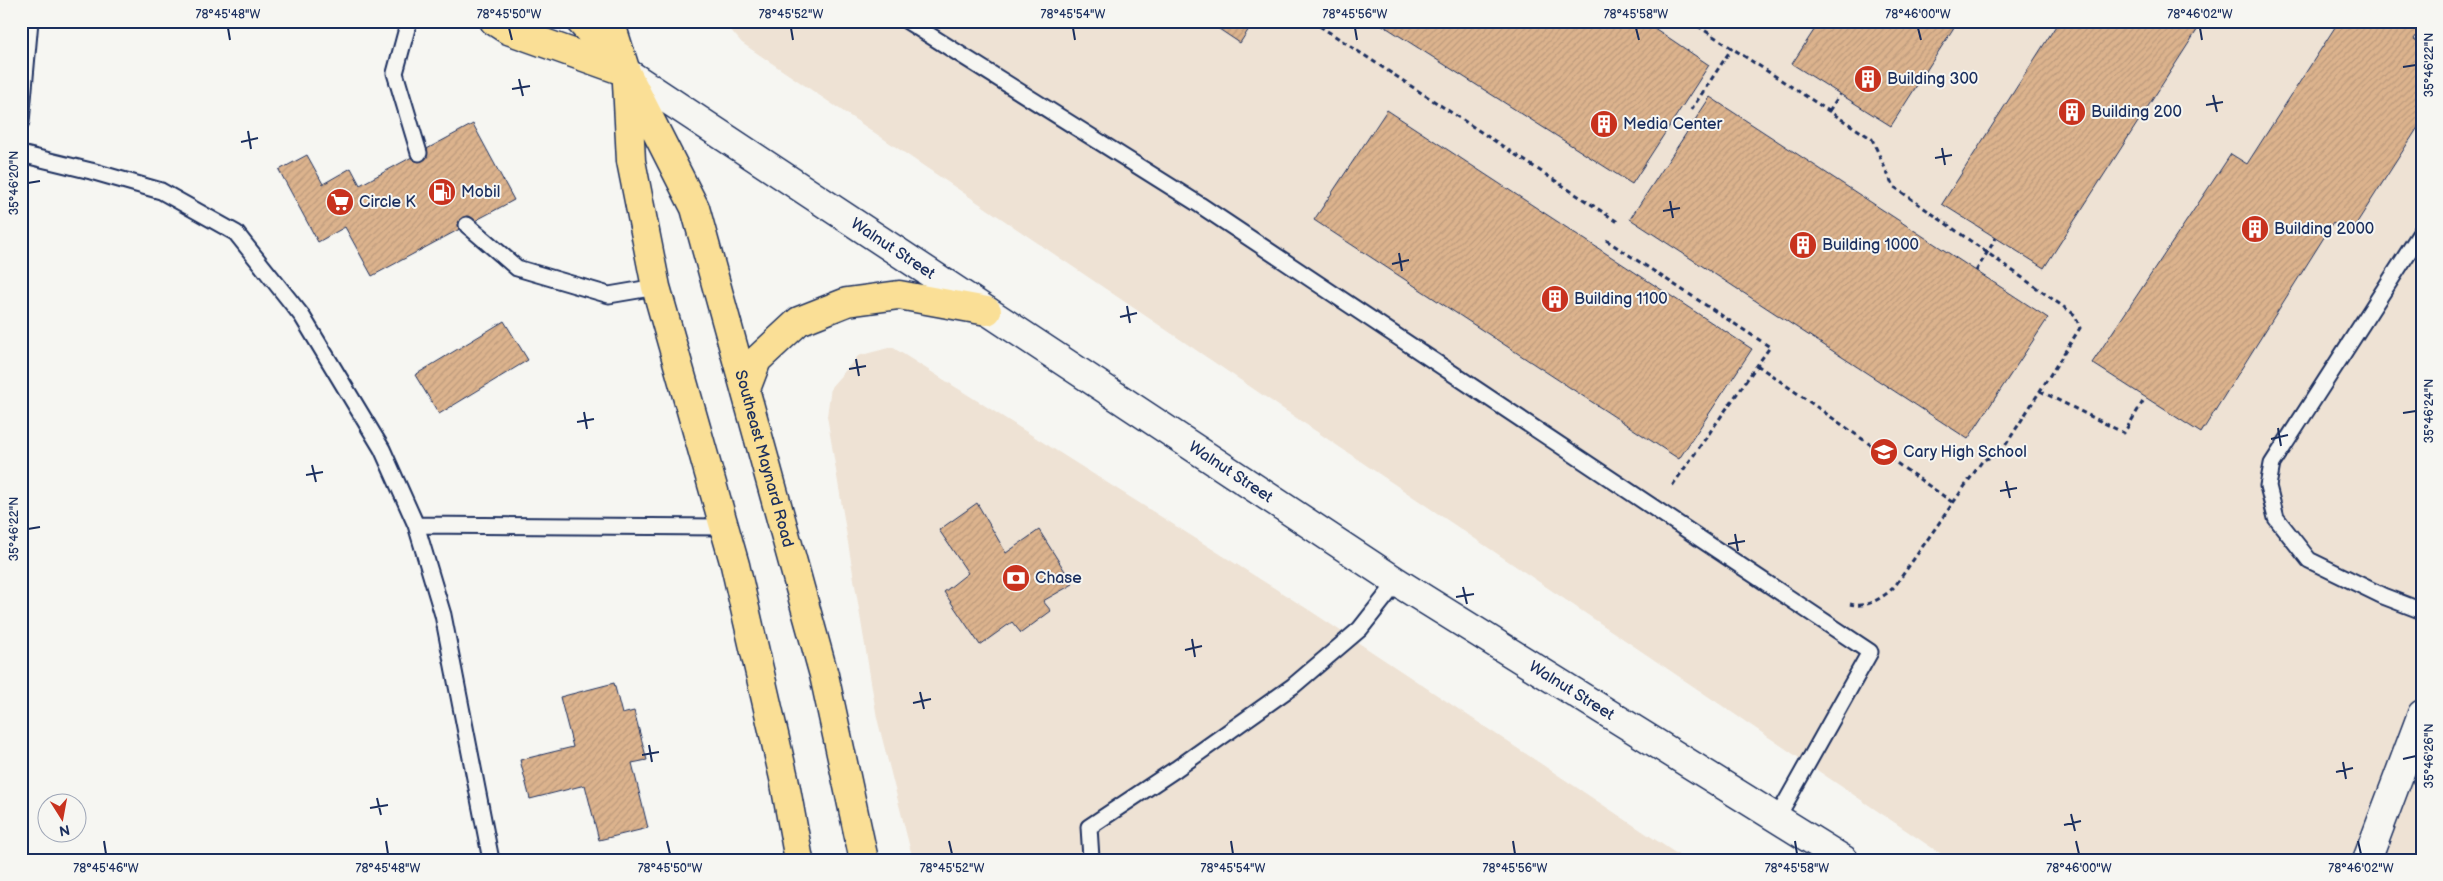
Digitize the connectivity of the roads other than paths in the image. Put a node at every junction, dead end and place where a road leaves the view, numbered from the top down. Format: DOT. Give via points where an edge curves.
graph roads {
  1 [pos="30,21"];
  2 [pos="409,21"];
  3 [pos="494,21"];
  4 [pos="580,21"];
  5 [pos="610,21"];
  6 [pos="909,22"];
  7 [pos="626,72"];
  8 [pos="21,122"];
  9 [pos="419,153"];
  10 [pos="21,154"];
  11 [pos="467,225"];
  12 [pos="2422,231"];
  13 [pos="656,287"];
  14 [pos="987,311"];
  15 [pos="746,389"];
  16 [pos="416,525"];
  17 [pos="724,528"];
  18 [pos="1397,582"];
  19 [pos="2422,611"];
  20 [pos="2422,714"];
  21 [pos="1777,818"];
  22 [pos="491,860"];
  23 [pos="798,860"];
  24 [pos="864,860"];
  25 [pos="1086,860"];
  26 [pos="1844,860"];
  27 [pos="2367,860"];
  1 -- 8 [label="lane"];
  2 -- 9 [label="lane" via="395,73"];
  3 -- 7 [label="main road, Walnut Street" via="508,30"];
  4 -- 7 [label="main road, Walnut Street"];
  5 -- 7 [label="main road, Southeast Maynard Road"];
  6 -- 21 [label="lane" via="1200,205 1870,652"];
  7 -- 13 [label="main road, Southeast Maynard Road" via="631,162"];
  7 -- 14 [label="main road, Walnut Street"];
  7 -- 15 [label="main road, Southeast Maynard Road" via="695,208"];
  10 -- 16 [label="lane" via="161,191 236,233 306,323 382,449"];
  11 -- 13 [label="lane" via="518,268 609,295"];
  12 -- 19 [label="lane" via="2272,464 2268,486 2276,518 2310,560 2383,596"];
  13 -- 17 [label="main road, Southeast Maynard Road"];
  14 -- 15 [label="main road" via="899,296 847,302 799,321 757,360"];
  14 -- 18 [label="main road, Walnut Street"];
  15 -- 24 [label="main road, Southeast Maynard Road" via="824,675"];
  16 -- 17 [label="lane"];
  16 -- 22 [label="lane" via="442,615"];
  17 -- 23 [label="main road, Southeast Maynard Road" via="784,778"];
  18 -- 21 [label="main road, Walnut Street"];
  18 -- 25 [label="lane" via="1360,629 1293,686 1089,827 1091,858"];
  20 -- 27 [label="main road"];
  21 -- 26 [label="main road, Walnut Street"];
}
